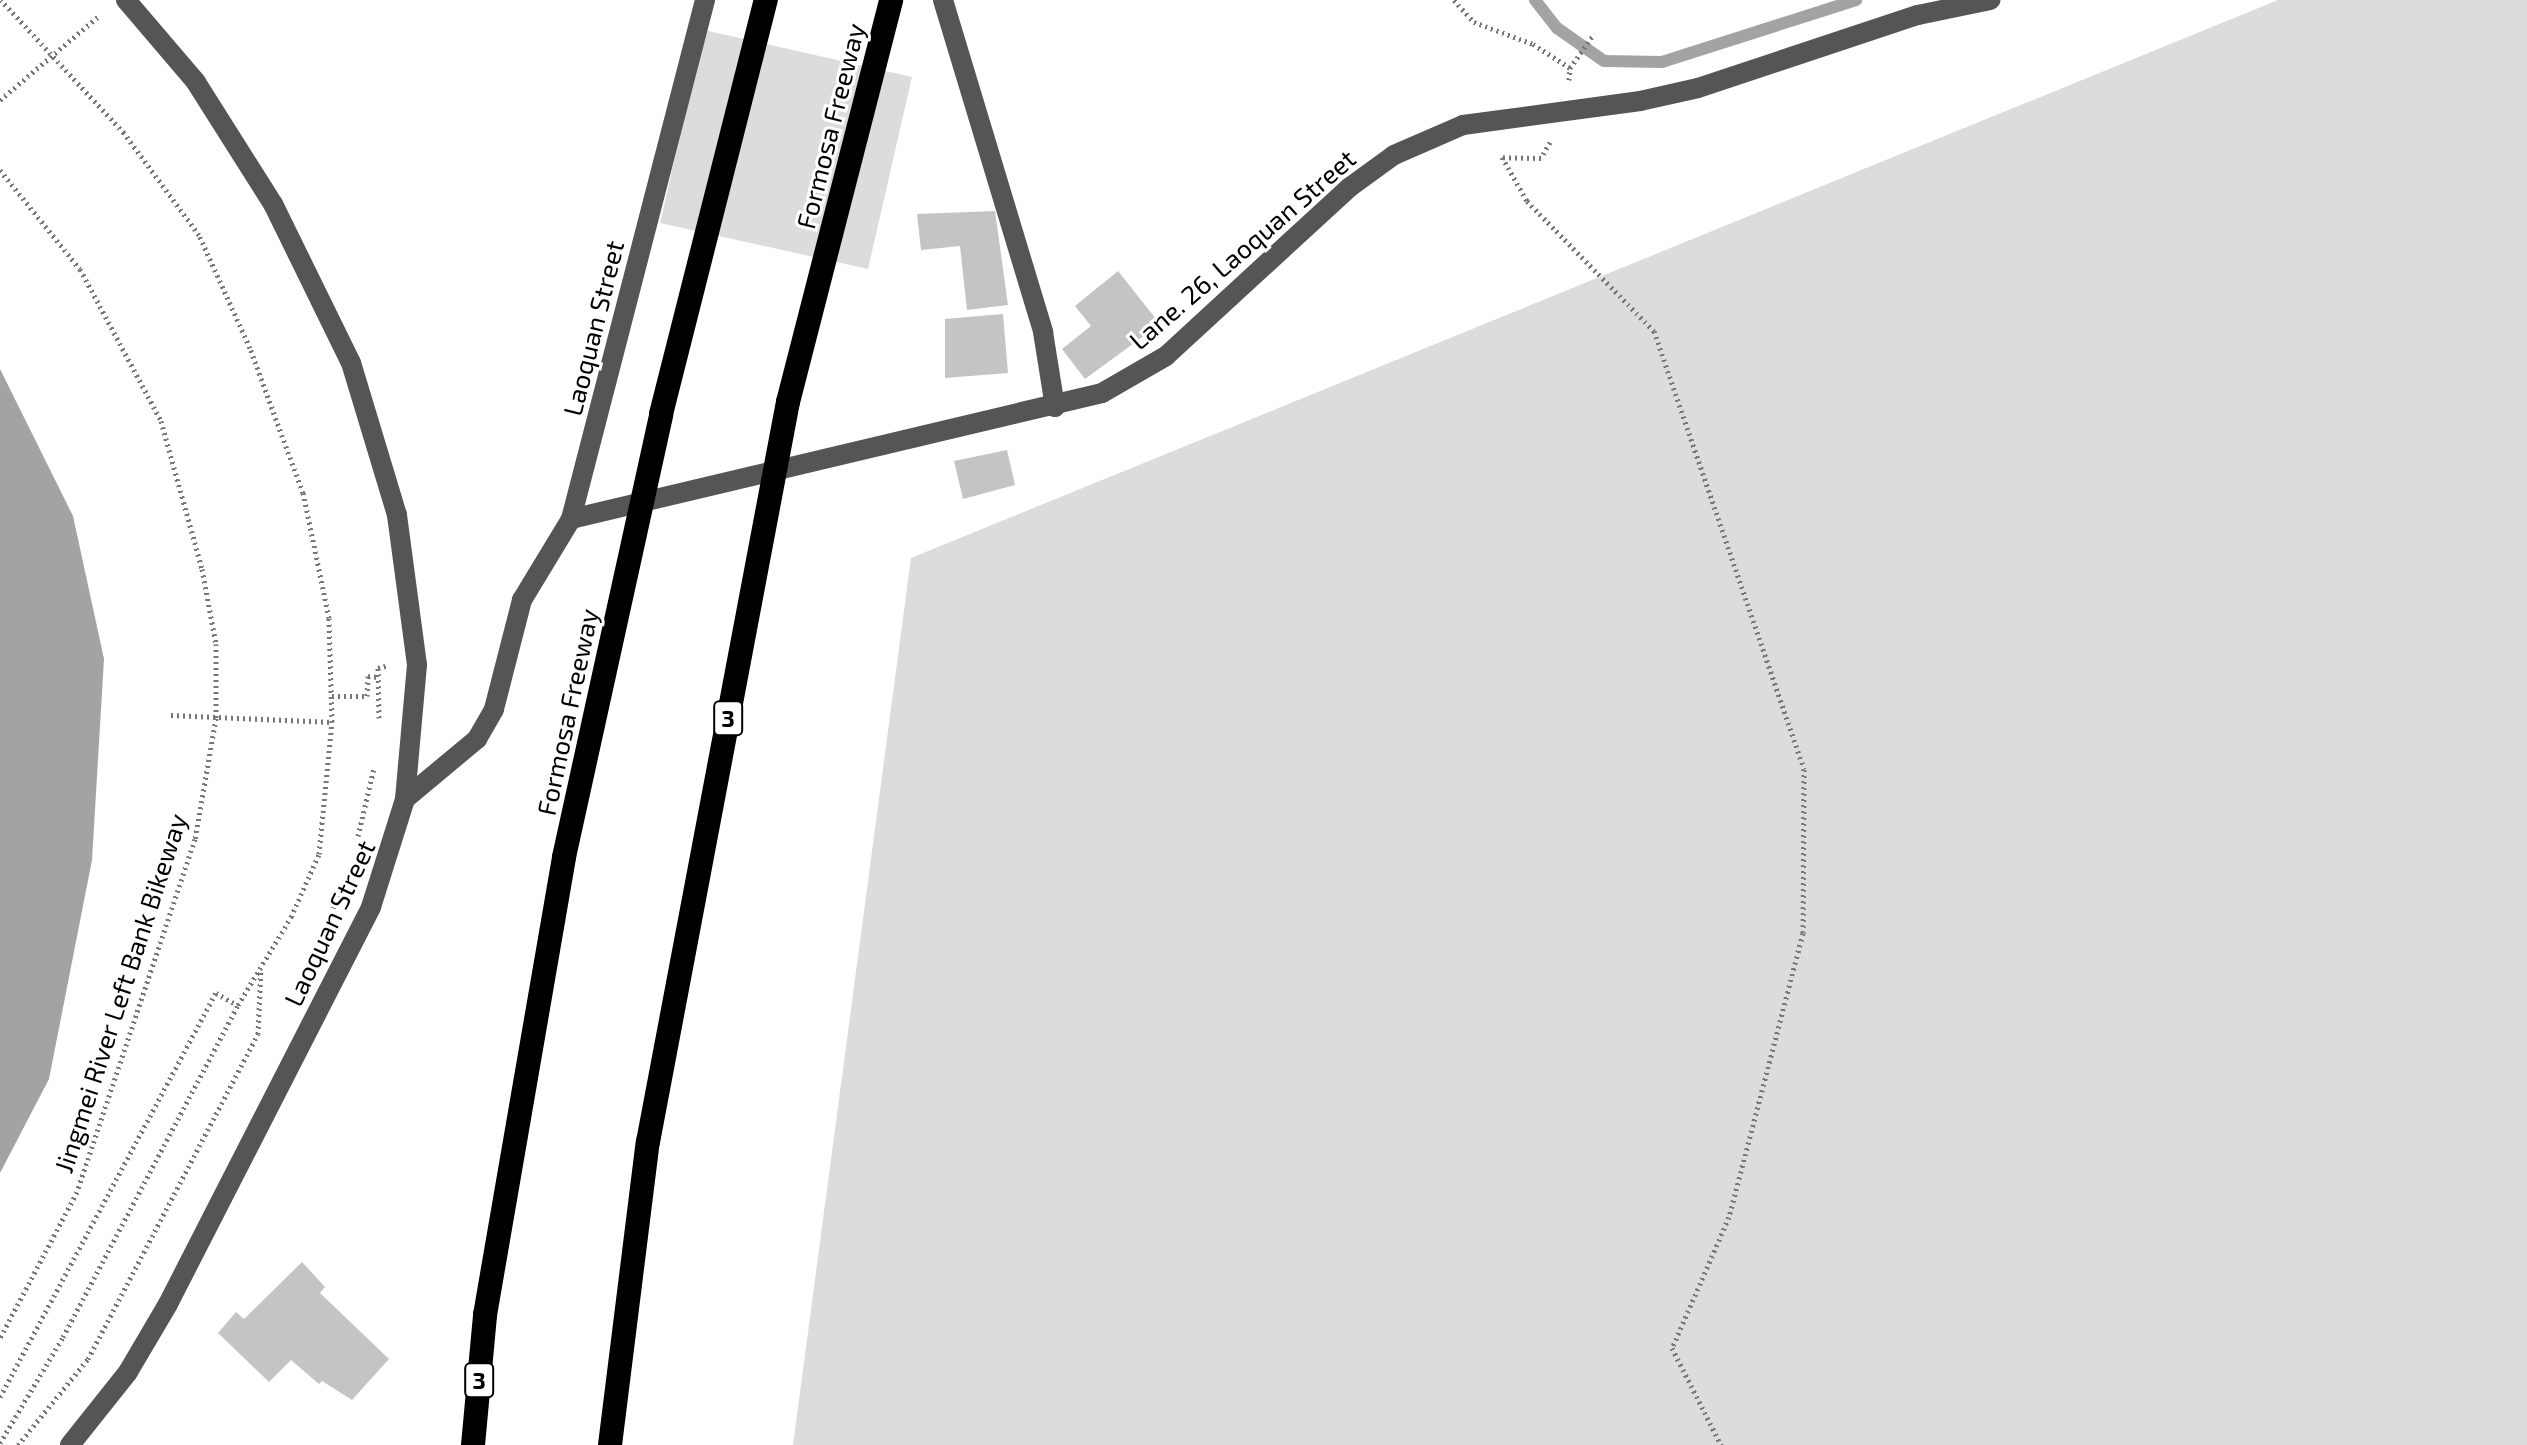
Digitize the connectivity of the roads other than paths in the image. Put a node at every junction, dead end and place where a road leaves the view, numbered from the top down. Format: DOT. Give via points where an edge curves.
graph roads {
  1 [pos="126,0"];
  2 [pos="705,0"];
  3 [pos="766,0"];
  4 [pos="891,0"];
  5 [pos="943,0"];
  6 [pos="1990,0"];
  7 [pos="1055,407"];
  8 [pos="571,519"];
  9 [pos="405,799"];
  10 [pos="485,1315"];
  11 [pos="70,1445"];
  12 [pos="462,1445"];
  13 [pos="473,1445"];
  14 [pos="610,1445"];
  1 -- 9 [label="street" via="196,82 273,204 351,363 397,515 417,665"];
  2 -- 8 [label="street, Laoquan Street"];
  3 -- 10 [label="highway, Formosa Freeway / 3" via="661,414 567,841"];
  4 -- 14 [label="highway, Formosa Freeway / 3" via="788,402 648,1142"];
  5 -- 7 [label="street" via="1043,332"];
  6 -- 7 [label="street, Lane. 26, Laoquan Street" via="1918,15 1698,88 1463,125 1394,155 1350,187 1166,356 1102,393"];
  7 -- 8 [label="street, Lane. 26, Laoquan Street"];
  8 -- 9 [label="street, Laoquan Street" via="522,600 494,709 477,739"];
  9 -- 11 [label="street, Laoquan Street" via="371,907 168,1304 128,1372"];
  10 -- 12 [label="highway"];
  10 -- 13 [label="highway, Formosa Freeway / 3"];
}
